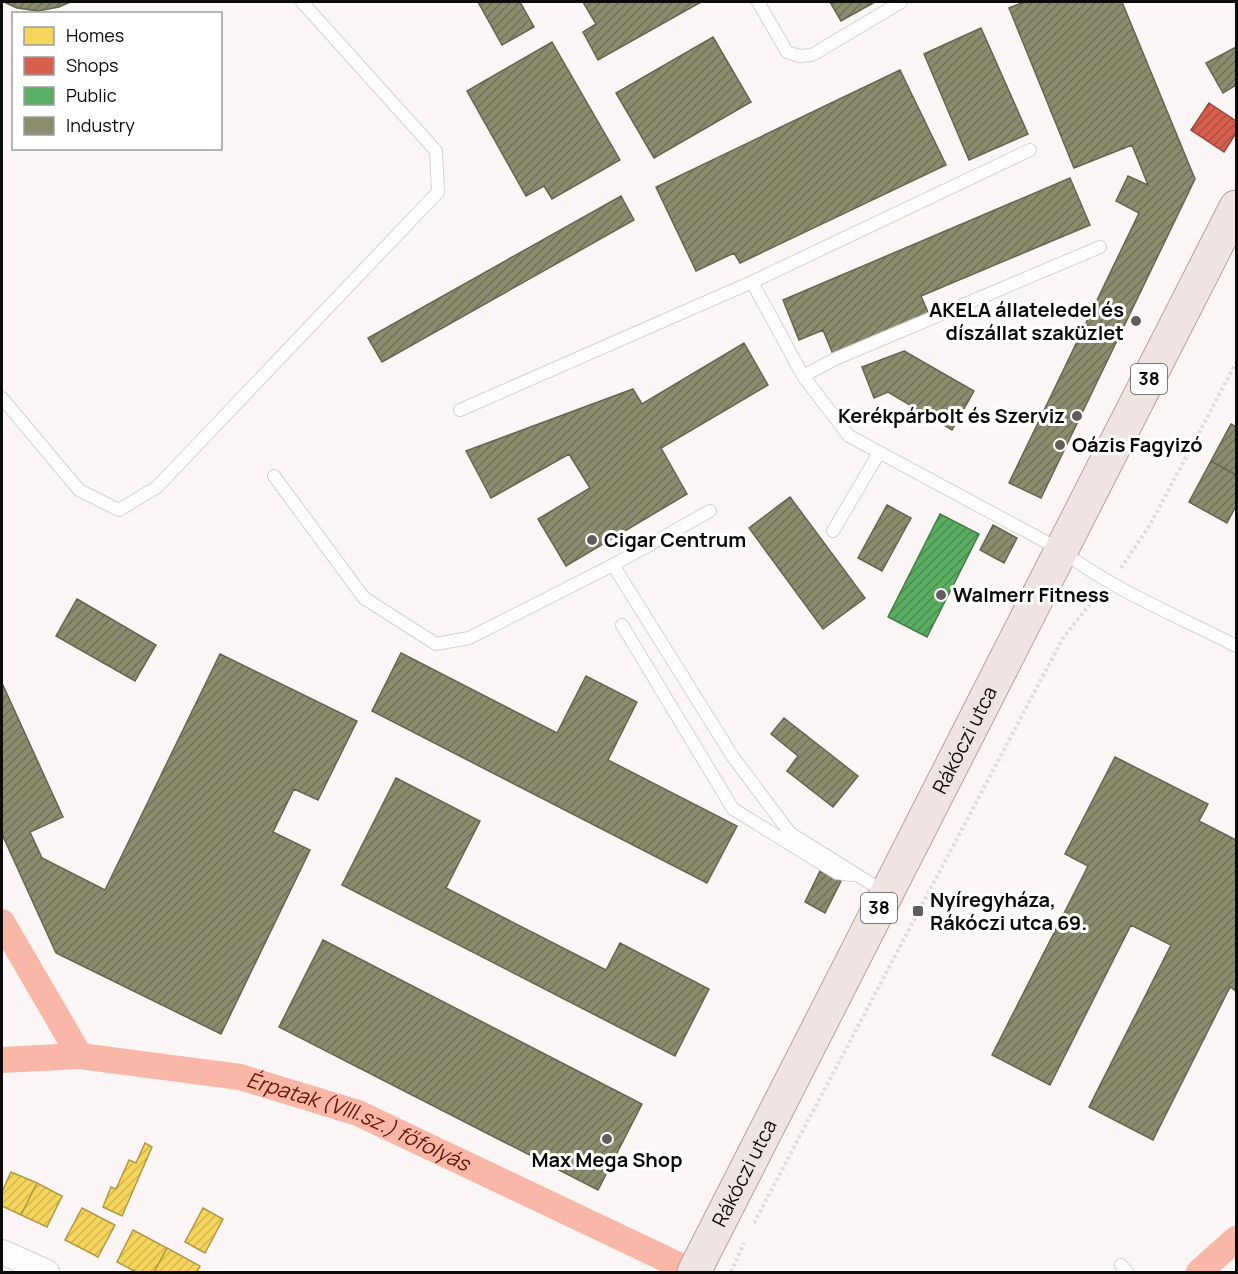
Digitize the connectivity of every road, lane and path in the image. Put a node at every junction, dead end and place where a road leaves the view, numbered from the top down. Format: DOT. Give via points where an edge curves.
graph roads {
  1 [pos="302,2"];
  2 [pos="758,2"];
  3 [pos="901,2"];
  4 [pos="1030,150"];
  5 [pos="1236,207"];
  6 [pos="1100,247"];
  7 [pos="752,282"];
  8 [pos="1236,363"];
  9 [pos="803,376"];
  10 [pos="2,399"];
  11 [pos="460,410"];
  12 [pos="879,453"];
  13 [pos="274,476"];
  14 [pos="710,511"];
  15 [pos="833,531"];
  16 [pos="1061,550"];
  17 [pos="613,565"];
  18 [pos="1112,583"];
  19 [pos="622,625"];
  20 [pos="1236,646"];
  21 [pos="856,875"];
  22 [pos="887,893"];
  23 [pos="751,1229"];
  24 [pos="745,1240"];
  25 [pos="2,1252"];
  26 [pos="696,1269"];
  27 [pos="46,1272"];
  28 [pos="731,1272"];
  1 -- 10 [label="lane" via="436,151 438,192 156,487 119,510 79,490"];
  2 -- 3 [label="lane" via="787,52 799,56 812,55"];
  4 -- 7 [label="lane"];
  5 -- 16 [label="main road, Rákóczi utca / 38"];
  6 -- 9 [label="lane"];
  7 -- 9 [label="lane"];
  7 -- 11 [label="lane"];
  8 -- 18 [label="path" via="1151,523"];
  9 -- 12 [label="lane" via="849,436"];
  12 -- 15 [label="lane"];
  12 -- 16 [label="lane"];
  13 -- 17 [label="lane" via="364,598 436,644 469,638"];
  14 -- 17 [label="lane"];
  16 -- 18 [label="lane"];
  16 -- 22 [label="main road, Rákóczi utca / 38"];
  17 -- 21 [label="lane" via="733,757 790,833"];
  18 -- 20 [label="lane"];
  18 -- 23 [label="path" via="1063,638"];
  19 -- 21 [label="lane" via="733,809 837,873"];
  21 -- 22 [label="lane"];
  22 -- 26 [label="main road, Rákóczi utca / 38"];
  24 -- 28 [label="path"];
  25 -- 27 [label="street"];
}
